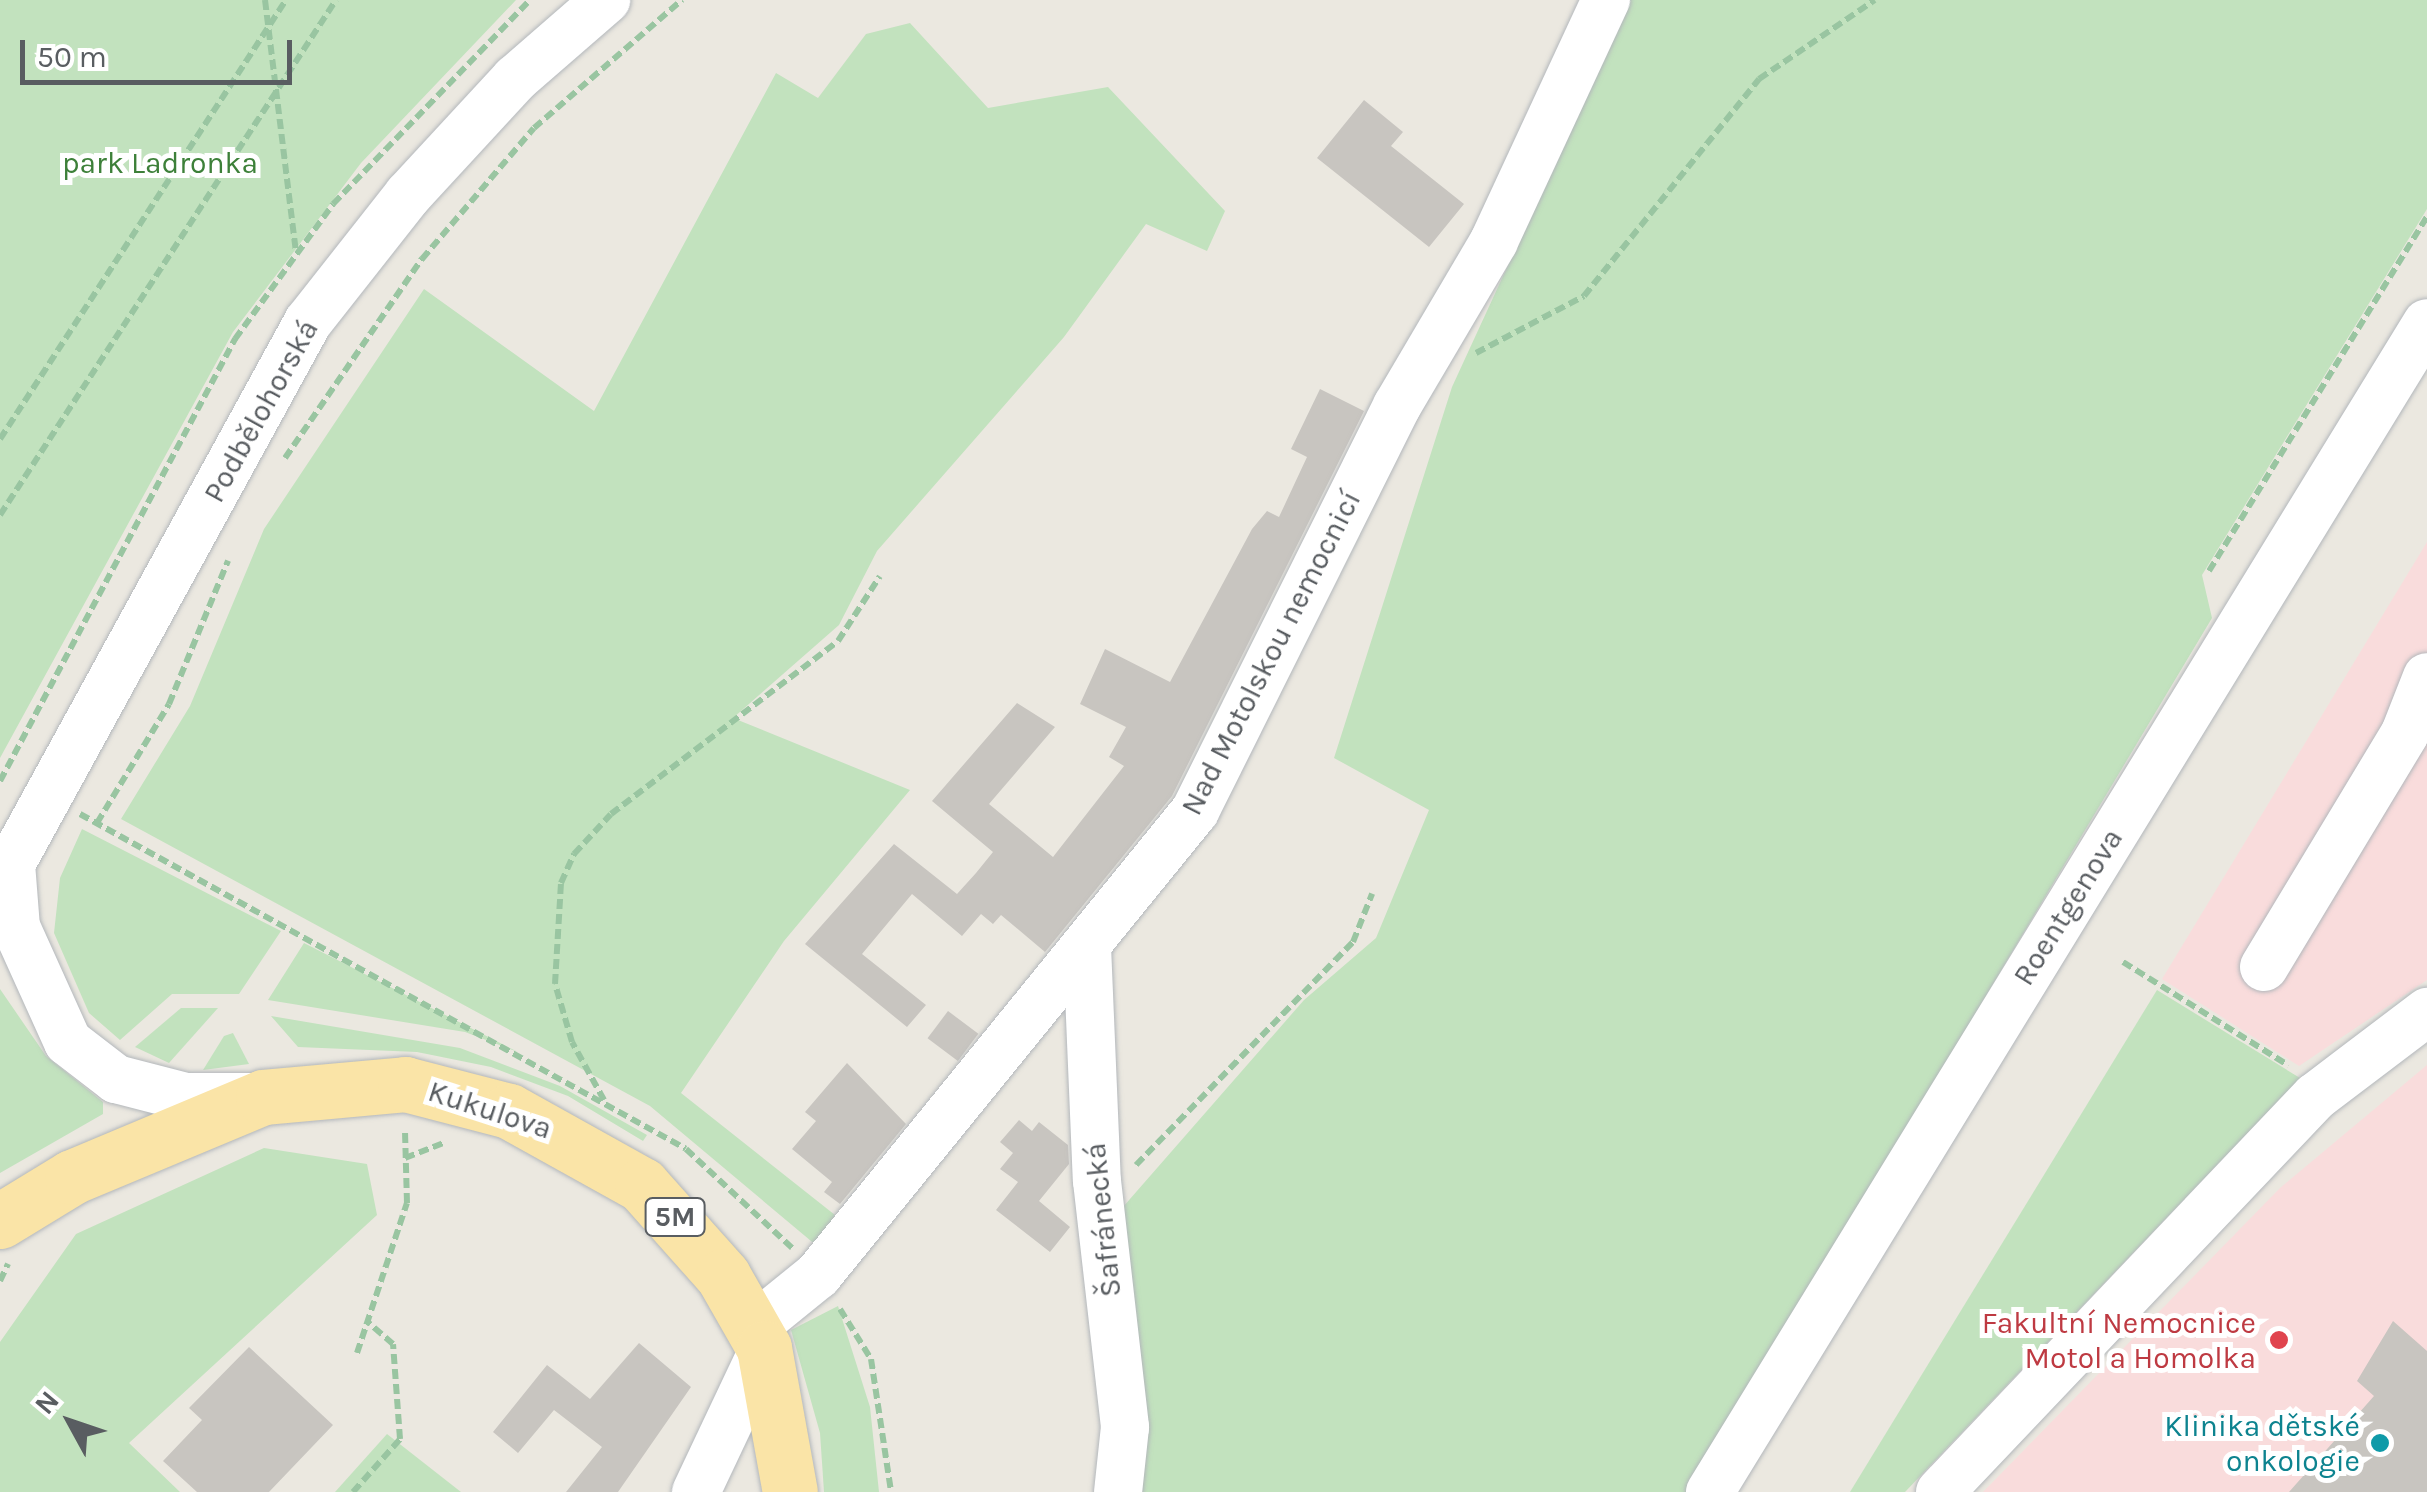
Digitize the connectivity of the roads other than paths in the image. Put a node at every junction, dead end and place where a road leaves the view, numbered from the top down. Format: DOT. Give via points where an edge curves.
graph roads {
  1 [pos="606,0"];
  2 [pos="1606,0"];
  3 [pos="2427,323"];
  4 [pos="2427,676"];
  5 [pos="6,874"];
  6 [pos="1087,946"];
  7 [pos="2264,966"];
  8 [pos="2427,1012"];
  9 [pos="264,1097"];
  10 [pos="0,1221"];
  11 [pos="759,1337"];
  12 [pos="696,1492"];
  13 [pos="790,1492"];
  14 [pos="1118,1492"];
  15 [pos="1710,1492"];
  16 [pos="1940,1492"];
  1 -- 5 [label="street, Podbělohorská" via="435,166 308,322"];
  2 -- 6 [label="street, Nad Motolskou nemocnicí" via="1494,241 1421,364 1195,811"];
  3 -- 15 [label="street, Roentgenova" via="2384,430 2050,973"];
  4 -- 7 [label="street" via="2405,732"];
  5 -- 9 [label="street" via="16,928 68,1042 116,1079 186,1096"];
  6 -- 11 [label="street, Nad Motolskou nemocnicí" via="826,1287"];
  6 -- 14 [label="street, Šafránecká" via="1097,1181 1125,1427"];
  8 -- 16 [label="street" via="2316,1097"];
  9 -- 10 [label="main road, Kukulova / 5M" via="72,1177"];
  9 -- 11 [label="main road, Kukulova / 5M" via="405,1084 510,1110 614,1165 682,1223"];
  11 -- 12 [label="street, Nad Motolskou nemocnicí"];
  11 -- 13 [label="main road, Kukulova / 5M"];
}
